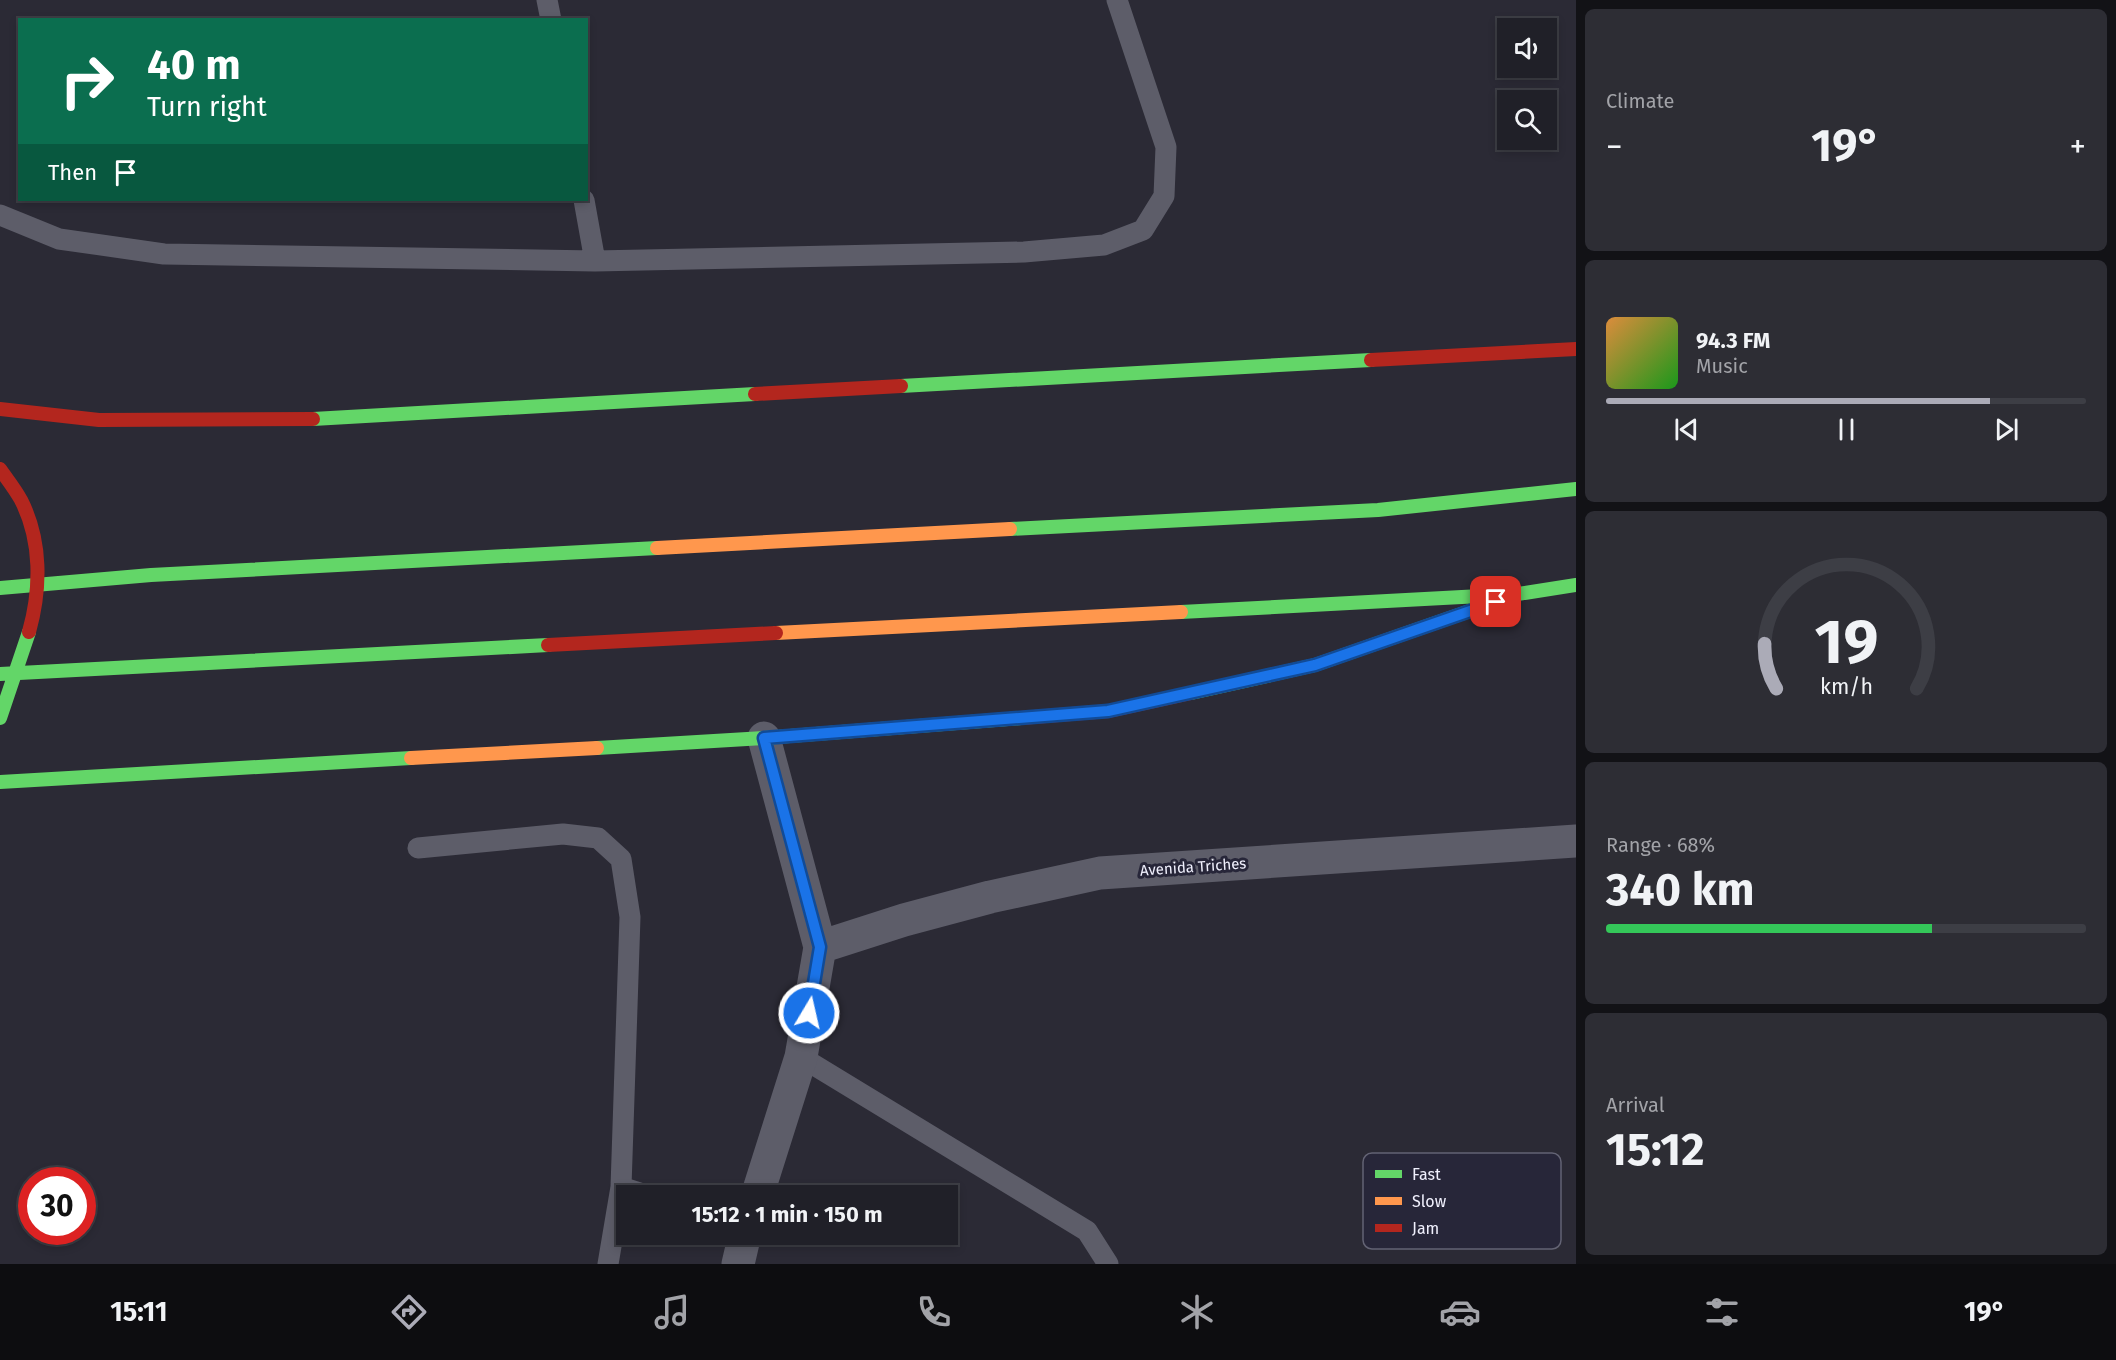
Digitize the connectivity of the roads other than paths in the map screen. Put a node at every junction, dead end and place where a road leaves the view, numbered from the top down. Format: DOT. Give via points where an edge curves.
graph roads {
  1 [pos="547,0"];
  2 [pos="1117,0"];
  3 [pos="551,18"];
  4 [pos="584,201"];
  5 [pos="0,215"];
  6 [pos="595,261"];
  7 [pos="1576,349"];
  8 [pos="0,409"];
  9 [pos="0,469"];
  10 [pos="1576,489"];
  11 [pos="40,583"];
  12 [pos="1576,585"];
  13 [pos="0,588"];
  14 [pos="1518,594"];
  15 [pos="16,672"];
  16 [pos="0,674"];
  17 [pos="0,718"];
  18 [pos="764,738"];
  19 [pos="0,782"];
  20 [pos="1576,841"];
  21 [pos="418,848"];
  22 [pos="820,947"];
  23 [pos="801,1057"];
  24 [pos="621,1185"];
  25 [pos="760,1185"];
  26 [pos="616,1217"];
  27 [pos="743,1245"];
  28 [pos="608,1264"];
  29 [pos="738,1264"];
  30 [pos="1108,1264"];
  1 -- 3 [label="lane"];
  2 -- 6 [label="lane" via="1166,147 1164,196 1143,230 1104,245 1024,252"];
  4 -- 6 [label="lane"];
  5 -- 6 [label="lane" via="59,239 164,254"];
  7 -- 8 [label="highway" via="291,420 99,420"];
  9 -- 11 [label="highway" via="30,518"];
  10 -- 11 [label="highway" via="1378,510"];
  11 -- 13 [label="highway"];
  11 -- 15 [label="highway" via="29,637"];
  12 -- 14 [label="highway"];
  14 -- 15 [label="highway"];
  14 -- 18 [label="highway" via="1315,665 1108,711"];
  15 -- 16 [label="highway"];
  15 -- 17 [label="highway"];
  18 -- 19 [label="highway"];
  18 -- 22 [label="street"];
  20 -- 22 [label="street, Avenida Triches" via="1100,873 990,897"];
  21 -- 24 [label="lane" via="563,834 598,838 621,859 630,917"];
  22 -- 23 [label="street"];
  23 -- 25 [label="street"];
  23 -- 30 [label="lane" via="1087,1231"];
  26 -- 28 [label="lane"];
  27 -- 29 [label="street"];
}
